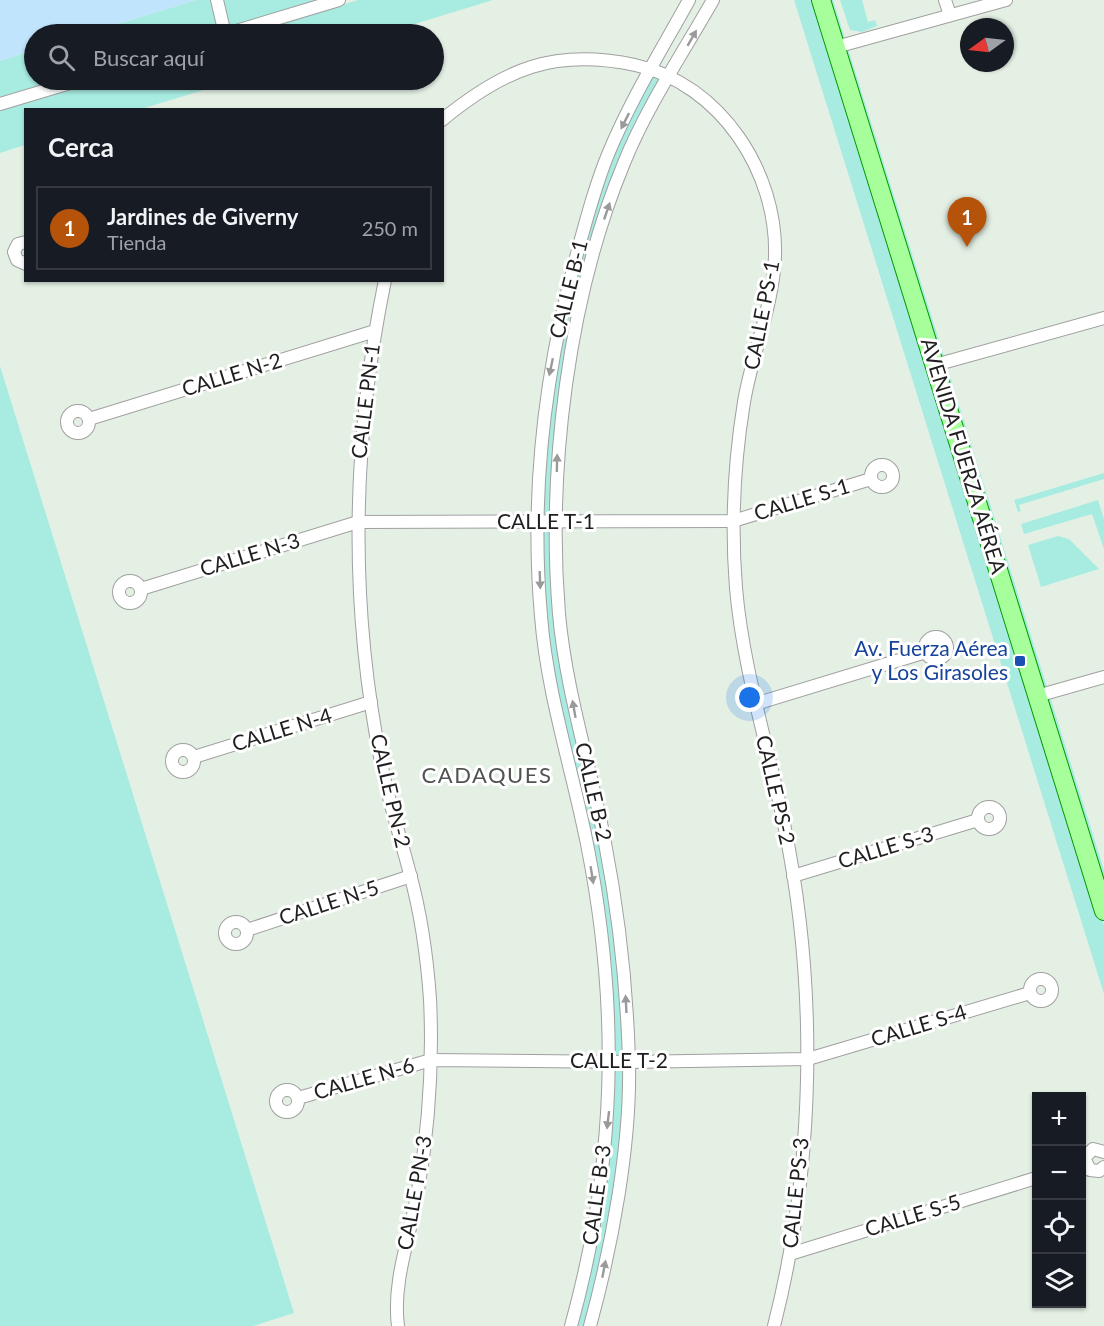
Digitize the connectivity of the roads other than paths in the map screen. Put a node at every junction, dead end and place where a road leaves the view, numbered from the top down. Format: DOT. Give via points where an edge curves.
graph roads {
  1 [pos="217,0"];
  2 [pos="339,0"];
  3 [pos="689,0"];
  4 [pos="713,0"];
  5 [pos="821,0"];
  6 [pos="833,0"];
  7 [pos="945,0"];
  8 [pos="1006,0"];
  9 [pos="950,15"];
  10 [pos="223,24"];
  11 [pos="259,24"];
  12 [pos="841,46"];
  13 [pos="651,69"];
  14 [pos="670,75"];
  15 [pos="47,90"];
  16 [pos="0,104"];
  17 [pos="444,119"];
  18 [pos="24,242"];
  19 [pos="24,263"];
  20 [pos="385,282"];
  21 [pos="567,288"];
  22 [pos="584,294"];
  23 [pos="1104,318"];
  24 [pos="375,331"];
  25 [pos="940,364"];
  26 [pos="89,419"];
  27 [pos="871,479"];
  28 [pos="733,521"];
  29 [pos="358,522"];
  30 [pos="538,522"];
  31 [pos="557,522"];
  32 [pos="141,589"];
  33 [pos="926,652"];
  34 [pos="1104,677"];
  35 [pos="1043,695"];
  36 [pos="371,702"];
  37 [pos="755,704"];
  38 [pos="194,757"];
  39 [pos="978,820"];
  40 [pos="1104,870"];
  41 [pos="411,876"];
  42 [pos="793,876"];
  43 [pos="1104,911"];
  44 [pos="247,930"];
  45 [pos="1030,993"];
  46 [pos="808,1059"];
  47 [pos="431,1060"];
  48 [pos="610,1062"];
  49 [pos="629,1062"];
  50 [pos="298,1098"];
  51 [pos="1104,1152"];
  52 [pos="1086,1157"];
  53 [pos="1086,1165"];
  54 [pos="1104,1167"];
  55 [pos="1032,1179"];
  56 [pos="790,1254"];
  57 [pos="581,1291"];
  58 [pos="598,1297"];
  59 [pos="398,1326"];
  60 [pos="571,1326"];
  61 [pos="590,1326"];
  62 [pos="774,1326"];
  1 -- 10 [label="street"];
  2 -- 11 [label="street"];
  3 -- 13 [label="street, CALLE B-1"];
  14 -- 4 [label="street, CALLE B-1, one-way"];
  5 -- 12 [label="main road, AVENIDA FUERZA AÉREA"];
  6 -- 12 [label="main road, AVENIDA FUERZA AÉREA"];
  7 -- 9 [label="street"];
  8 -- 9 [label="street"];
  9 -- 12 [label="street"];
  12 -- 25 [label="main road, AVENIDA FUERZA AÉREA"];
  13 -- 14 [label="street"];
  13 -- 17 [label="street" via="575,59 533,66 498,79"];
  13 -- 21 [label="street, CALLE B-1, one-way" via="609,151"];
  22 -- 14 [label="street, CALLE B-1, one-way" via="624,161"];
  14 -- 28 [label="street, CALLE PS-1" via="708,104 739,137 766,188 774,224 775,260 744,402"];
  15 -- 16 [label="street"];
  18 -- 19 [label="street" via="18,244 14,252 17,260"];
  20 -- 24 [label="street, CALLE PN-1"];
  21 -- 22 [label="street"];
  21 -- 30 [label="street, CALLE B-1, one-way" via="539,448"];
  31 -- 22 [label="street, CALLE B-1, one-way" via="558,450"];
  23 -- 25 [label="street"];
  24 -- 26 [label="street, CALLE N-2"];
  24 -- 29 [label="street, CALLE PN-1" via="358,464"];
  25 -- 35 [label="main road, AVENIDA FUERZA AÉREA"];
  27 -- 28 [label="street, CALLE S-1"];
  28 -- 31 [label="street, CALLE T-1"];
  28 -- 37 [label="street, CALLE PS-2" via="736,588"];
  29 -- 30 [label="street, CALLE T-1"];
  29 -- 32 [label="street, CALLE N-3"];
  29 -- 36 [label="street, CALLE PN-2" via="363,645"];
  30 -- 31 [label="street, CALLE T-1"];
  30 -- 48 [label="street, CALLE B-2, one-way" via="541,616 557,720 587,844 603,943"];
  49 -- 31 [label="street, CALLE B-2, one-way" via="622,941 605,840 575,717 559,615"];
  33 -- 37 [label="street"];
  34 -- 35 [label="street"];
  35 -- 40 [label="main road, AVENIDA FUERZA AÉREA"];
  35 -- 43 [label="main road, AVENIDA FUERZA AÉREA"];
  36 -- 38 [label="street, CALLE N-4"];
  36 -- 41 [label="street, CALLE PN-2" via="385,782"];
  37 -- 42 [label="street, CALLE PS-2"];
  39 -- 42 [label="street, CALLE S-3"];
  41 -- 44 [label="street, CALLE N-5"];
  41 -- 47 [label="street, CALLE PN-2" via="430,998"];
  42 -- 46 [label="street, CALLE PS-2" via="801,934"];
  45 -- 46 [label="street, CALLE S-4"];
  46 -- 49 [label="street, CALLE T-2"];
  46 -- 56 [label="street, CALLE PS-3" via="801,1170"];
  47 -- 48 [label="street, CALLE T-2"];
  47 -- 50 [label="street, CALLE N-6"];
  47 -- 59 [label="street, CALLE PN-3" via="420,1180 397,1298"];
  48 -- 49 [label="street, CALLE T-2"];
  48 -- 57 [label="street, CALLE B-3, one-way" via="610,1105 596,1216"];
  58 -- 49 [label="street, CALLE B-3, one-way" via="619,1176"];
  51 -- 52 [label="street" via="1097,1148"];
  53 -- 54 [label="street" via="1094,1171"];
  55 -- 56 [label="street, CALLE S-5"];
  56 -- 62 [label="street, CALLE PS-3"];
  57 -- 58 [label="street"];
  57 -- 60 [label="street, CALLE B-3"];
  58 -- 61 [label="street, CALLE B-3"];
}
